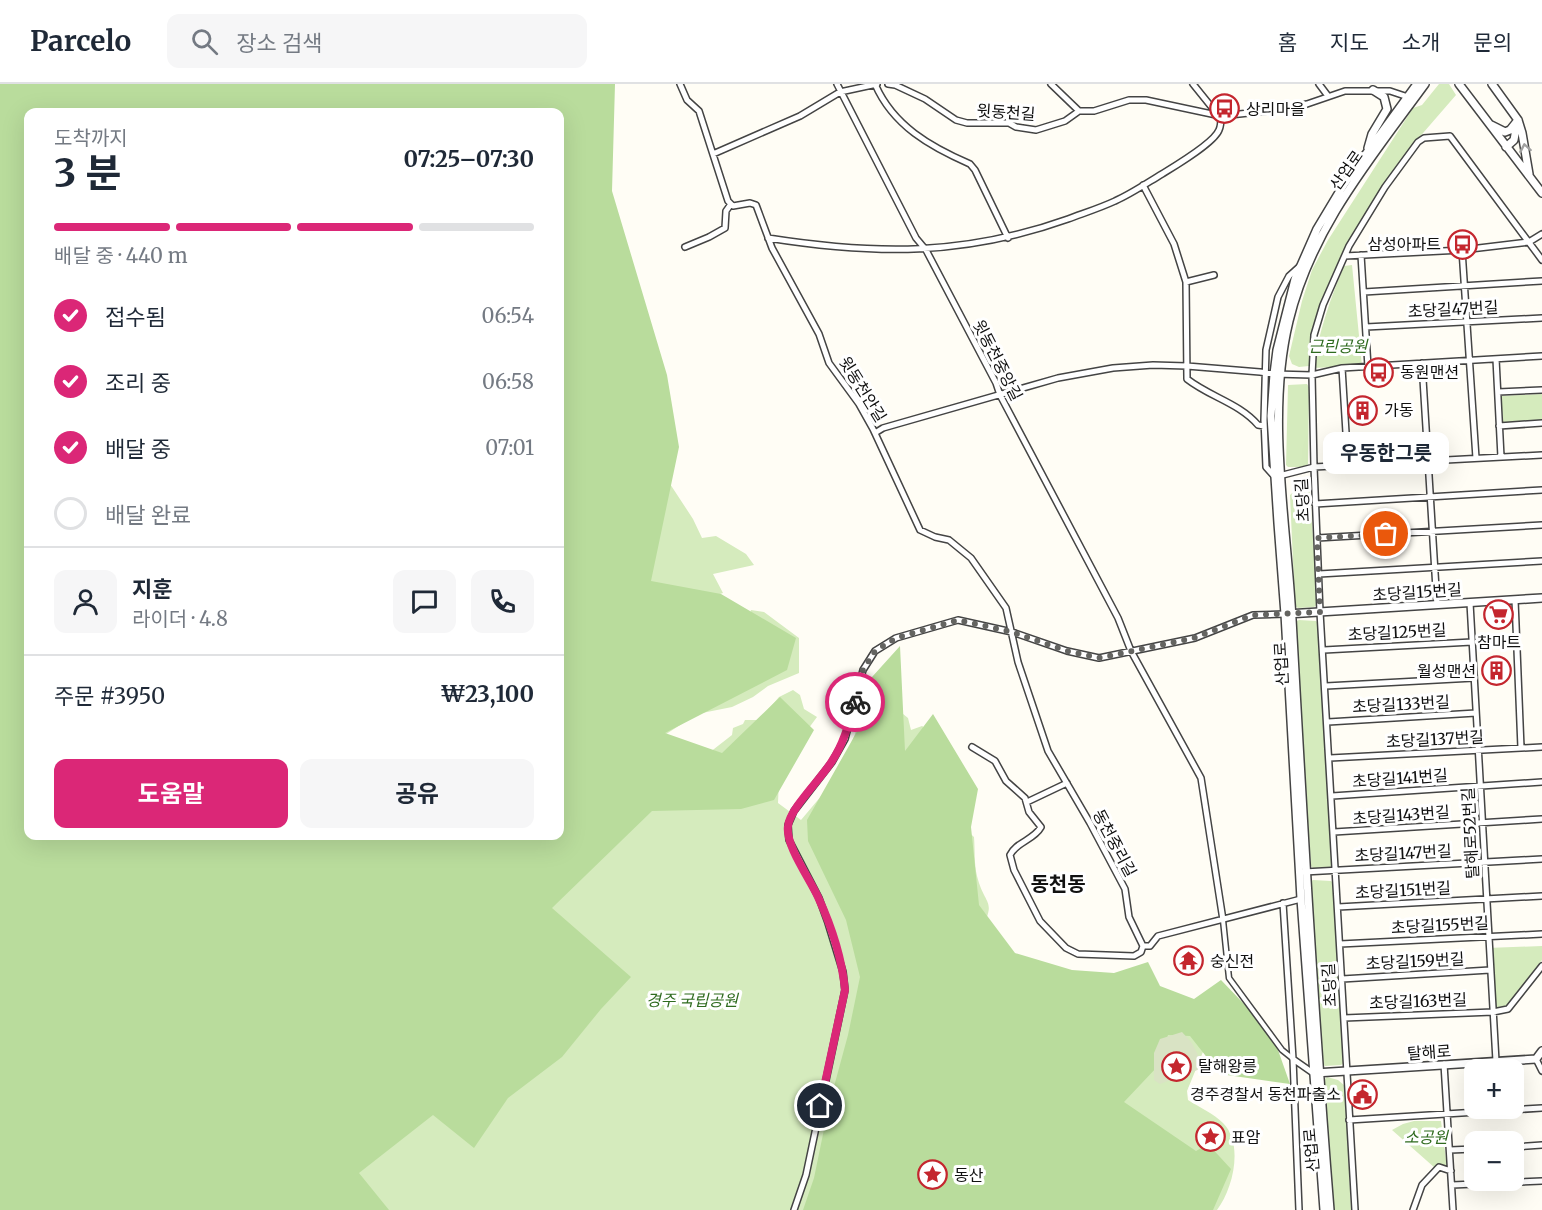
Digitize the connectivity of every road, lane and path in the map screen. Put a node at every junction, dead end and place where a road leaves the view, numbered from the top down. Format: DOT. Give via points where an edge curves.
graph roads {
  1 [pos="680,84"];
  2 [pos="837,84"];
  3 [pos="877,84"];
  4 [pos="888,84"];
  5 [pos="1051,84"];
  6 [pos="1193,84"];
  7 [pos="1319,84"];
  8 [pos="1417,84"];
  9 [pos="1425,84"];
  10 [pos="1459,84"];
  11 [pos="1492,84"];
  12 [pos="1373,90"];
  13 [pos="840,92"];
  14 [pos="1328,96"];
  15 [pos="1411,98"];
  16 [pos="1079,111"];
  17 [pos="1220,115"];
  18 [pos="1518,120"];
  19 [pos="1489,124"];
  20 [pos="1506,147"];
  21 [pos="1367,152"];
  22 [pos="713,154"];
  23 [pos="1530,177"];
  24 [pos="1143,185"];
  25 [pos="1542,193"];
  26 [pos="731,204"];
  27 [pos="1542,234"];
  28 [pos="768,238"];
  29 [pos="1008,238"];
  30 [pos="1529,242"];
  31 [pos="685,246"];
  32 [pos="926,250"];
  33 [pos="1462,250"];
  34 [pos="1361,255"];
  35 [pos="1345,256"];
  36 [pos="1542,260"];
  37 [pos="1300,266"];
  38 [pos="1214,275"];
  39 [pos="1542,281"];
  40 [pos="1186,282"];
  41 [pos="1464,285"];
  42 [pos="1364,292"];
  43 [pos="1542,318"];
  44 [pos="1467,322"];
  45 [pos="1366,327"];
  46 [pos="1542,356"];
  47 [pos="1496,358"];
  48 [pos="1469,360"];
  49 [pos="1422,363"];
  50 [pos="1187,366"];
  51 [pos="1368,367"];
  52 [pos="1342,368"];
  53 [pos="1265,372"];
  54 [pos="1277,374"];
  55 [pos="1312,375"];
  56 [pos="1542,390"];
  57 [pos="1498,392"];
  58 [pos="1000,395"];
  59 [pos="1542,423"];
  60 [pos="1264,426"];
  61 [pos="1499,426"];
  62 [pos="875,432"];
  63 [pos="1542,455"];
  64 [pos="1501,457"];
  65 [pos="1476,458"];
  66 [pos="1428,461"];
  67 [pos="1348,465"];
  68 [pos="1314,467"];
  69 [pos="1278,476"];
  70 [pos="1542,490"];
  71 [pos="1430,497"];
  72 [pos="1316,504"];
  73 [pos="1542,525"];
  74 [pos="1432,531"];
  75 [pos="1317,538"];
  76 [pos="1542,561"];
  77 [pos="1435,567"];
  78 [pos="1319,574"];
  79 [pos="1542,598"];
  80 [pos="1515,600"];
  81 [pos="1470,603"];
  82 [pos="1437,605"];
  83 [pos="1320,612"];
  84 [pos="1288,614"];
  85 [pos="1012,632"];
  86 [pos="1472,642"];
  87 [pos="1324,650"];
  88 [pos="1131,651"];
  89 [pos="1474,678"];
  90 [pos="1326,686"];
  91 [pos="1476,713"];
  92 [pos="1328,722"];
  93 [pos="972,747"];
  94 [pos="1542,747"];
  95 [pos="1521,748"];
  96 [pos="1479,751"];
  97 [pos="1330,758"];
  98 [pos="1542,782"];
  99 [pos="1067,783"];
  100 [pos="1481,786"];
  101 [pos="1332,796"];
  102 [pos="1027,802"];
  103 [pos="1542,819"];
  104 [pos="1482,823"];
  105 [pos="1334,832"];
  106 [pos="1542,859"];
  107 [pos="1484,862"];
  108 [pos="1336,870"];
  109 [pos="1303,872"];
  110 [pos="1542,897"];
  111 [pos="1301,899"];
  112 [pos="1486,899"];
  113 [pos="1283,903"];
  114 [pos="1338,907"];
  115 [pos="1223,920"];
  116 [pos="1542,933"];
  117 [pos="1488,935"];
  118 [pos="1340,944"];
  119 [pos="1143,946"];
  120 [pos="1542,966"];
  121 [pos="1490,970"];
  122 [pos="1342,979"];
  123 [pos="1493,1012"];
  124 [pos="1344,1018"];
  125 [pos="1542,1051"];
  126 [pos="1293,1059"];
  127 [pos="1496,1059"];
  128 [pos="1536,1059"];
  129 [pos="1524,1060"];
  130 [pos="1464,1063"];
  131 [pos="1444,1064"];
  132 [pos="1346,1071"];
  133 [pos="1542,1071"];
  134 [pos="1316,1072"];
  135 [pos="1542,1108"];
  136 [pos="1448,1113"];
  137 [pos="1349,1120"];
  138 [pos="1542,1145"];
  139 [pos="1524,1146"];
  140 [pos="1464,1149"];
  141 [pos="1450,1150"];
  142 [pos="1451,1171"];
  143 [pos="1542,1181"];
  144 [pos="1452,1185"];
  145 [pos="794,1210"];
  146 [pos="1299,1210"];
  147 [pos="1324,1210"];
  148 [pos="1330,1210"];
  149 [pos="1355,1210"];
  150 [pos="1413,1210"];
  151 [pos="1453,1210"];
  1 -- 22 [label="street" via="687,100 699,111"];
  2 -- 13 [label="street, 윗동천중앙길"];
  3 -- 13 [label="street"];
  3 -- 29 [label="street" via="889,108 907,128 970,164"];
  4 -- 16 [label="street, 윗동천길" via="967,123 1009,123 1036,130 1065,121"];
  5 -- 16 [label="street"];
  6 -- 17 [label="street"];
  7 -- 14 [label="street"];
  8 -- 15 [label="street, 산업로"];
  9 -- 15 [label="street, 산업로"];
  10 -- 19 [label="street"];
  11 -- 18 [label="street"];
  12 -- 14 [label="street, 윗동천길"];
  12 -- 15 [label="street, 윗동천길"];
  12 -- 21 [label="street" via="1384,97 1387,110 1372,134"];
  13 -- 22 [label="street" via="800,116"];
  13 -- 32 [label="street, 윗동천중앙길" via="916,238"];
  14 -- 17 [label="street, 윗동천길" via="1277,110"];
  15 -- 21 [label="street, 산업로"];
  15 -- 54 [label="street, 산업로" via="1325,228 1302,277"];
  16 -- 17 [label="street, 윗동천길" via="1146,100"];
  17 -- 24 [label="street" via="1219,130 1212,139 1180,164"];
  18 -- 19 [label="street" via="1505,132"];
  18 -- 20 [label="street" via="1514,140"];
  23 -- 18 [label="street, one-way"];
  19 -- 20 [label="street"];
  20 -- 23 [label="street"];
  21 -- 37 [label="street, 산업로" via="1332,203"];
  22 -- 26 [label="street"];
  23 -- 25 [label="street"];
  24 -- 29 [label="street" via="1116,201"];
  24 -- 40 [label="street" via="1174,244"];
  26 -- 28 [label="street, 윗동천안길" via="756,205"];
  26 -- 31 [label="street" via="726,211 725,228"];
  27 -- 30 [label="street"];
  28 -- 32 [label="street" via="844,248"];
  28 -- 62 [label="street, 윗동천안길" via="819,334 829,363"];
  29 -- 32 [label="street"];
  30 -- 33 [label="street"];
  30 -- 35 [label="street, 초당길" via="1450,136 1418,142 1385,187"];
  30 -- 36 [label="street, 초당길"];
  32 -- 58 [label="street, 윗동천중앙길"];
  33 -- 34 [label="street"];
  33 -- 41 [label="street"];
  34 -- 35 [label="street"];
  34 -- 42 [label="street"];
  35 -- 55 [label="street, 초당길" via="1314,335"];
  37 -- 53 [label="street" via="1289,276 1278,297"];
  37 -- 54 [label="street, 산업로" via="1276,350"];
  38 -- 40 [label="street"];
  39 -- 41 [label="street"];
  40 -- 50 [label="street"];
  41 -- 42 [label="street"];
  41 -- 44 [label="street"];
  42 -- 45 [label="street"];
  43 -- 44 [label="street, 초당길47번길"];
  44 -- 45 [label="street, 초당길47번길"];
  44 -- 48 [label="street"];
  45 -- 51 [label="street"];
  46 -- 47 [label="street"];
  47 -- 48 [label="street"];
  47 -- 57 [label="street"];
  48 -- 49 [label="street"];
  48 -- 65 [label="street"];
  49 -- 51 [label="street"];
  49 -- 66 [label="street"];
  50 -- 53 [label="street"];
  50 -- 58 [label="street" via="1113,368 1058,378"];
  50 -- 60 [label="street" via="1189,381 1237,406"];
  51 -- 52 [label="street"];
  52 -- 55 [label="street"];
  52 -- 67 [label="street"];
  53 -- 54 [label="street"];
  53 -- 60 [label="street"];
  54 -- 55 [label="street"];
  54 -- 69 [label="street, 산업로" via="1271,416"];
  55 -- 68 [label="street, 초당길"];
  56 -- 57 [label="street"];
  57 -- 61 [label="street"];
  58 -- 62 [label="street"];
  58 -- 88 [label="street, 윗동천중앙길" via="1118,618"];
  59 -- 61 [label="street"];
  60 -- 69 [label="street" via="1266,467"];
  61 -- 64 [label="street"];
  62 -- 85 [label="street, 윗동천안길" via="920,530 949,540 971,558 1006,608"];
  63 -- 64 [label="street"];
  64 -- 65 [label="street"];
  65 -- 66 [label="street"];
  66 -- 67 [label="street"];
  66 -- 71 [label="street"];
  67 -- 68 [label="street"];
  68 -- 69 [label="street"];
  68 -- 72 [label="street, 초당길"];
  69 -- 84 [label="street, 산업로"];
  70 -- 71 [label="street"];
  71 -- 72 [label="street"];
  71 -- 74 [label="street"];
  72 -- 75 [label="street, 초당길"];
  73 -- 74 [label="street"];
  74 -- 75 [label="street"];
  74 -- 77 [label="street"];
  75 -- 78 [label="street, 초당길"];
  76 -- 77 [label="street"];
  77 -- 78 [label="street"];
  77 -- 82 [label="street"];
  78 -- 83 [label="street, 초당길"];
  79 -- 80 [label="street, 초당길15번길"];
  80 -- 81 [label="street, 초당길15번길"];
  80 -- 95 [label="street"];
  81 -- 82 [label="street, 초당길15번길"];
  81 -- 86 [label="street, 탈해로52번길"];
  82 -- 83 [label="street, 초당길15번길"];
  83 -- 84 [label="street, 초당길15번길"];
  83 -- 87 [label="street, 초당길"];
  84 -- 88 [label="street" via="1253,615 1194,638"];
  84 -- 109 [label="street, 산업로"];
  85 -- 88 [label="street" via="1099,658"];
  85 -- 99 [label="street, 동천중리길" via="1048,751"];
  85 -- 145 [label="street" via="958,620 896,638 875,651 863,670 845,739 788,825 789,840 828,923 845,990 806,1175"];
  86 -- 87 [label="street, 초당길125번길"];
  86 -- 89 [label="street, 탈해로52번길"];
  87 -- 90 [label="street, 초당길"];
  88 -- 115 [label="street, 윗동천중앙길" via="1201,778"];
  89 -- 90 [label="street"];
  89 -- 91 [label="street, 탈해로52번길"];
  90 -- 92 [label="street, 초당길"];
  91 -- 92 [label="street, 초당길133번길"];
  91 -- 96 [label="street, 탈해로52번길"];
  92 -- 97 [label="street, 초당길"];
  93 -- 102 [label="street" via="991,757 1006,781"];
  94 -- 95 [label="street, 초당길137번길"];
  95 -- 96 [label="street, 초당길137번길"];
  96 -- 97 [label="street, 초당길137번길"];
  96 -- 100 [label="street, 탈해로52번길"];
  97 -- 101 [label="street, 초당길"];
  98 -- 100 [label="street, 초당길141번길"];
  99 -- 102 [label="street"];
  99 -- 119 [label="street, 동천중리길" via="1125,889 1129,917"];
  100 -- 101 [label="street, 초당길141번길"];
  100 -- 104 [label="street, 탈해로52번길"];
  101 -- 105 [label="street, 초당길"];
  102 -- 119 [label="street" via="1041,830 1010,855 1046,929 1078,954 1134,956"];
  103 -- 104 [label="street, 초당길143번길"];
  104 -- 105 [label="street, 초당길143번길"];
  104 -- 107 [label="street, 탈해로52번길"];
  105 -- 108 [label="street, 초당길"];
  106 -- 107 [label="street, 초당길147번길"];
  107 -- 108 [label="street, 초당길147번길"];
  107 -- 112 [label="street, 탈해로52번길"];
  108 -- 109 [label="street, 초당길147번길"];
  108 -- 114 [label="street, 초당길"];
  109 -- 111 [label="street, 산업로"];
  109 -- 134 [label="street, 산업로"];
  110 -- 112 [label="street, 초당길151번길"];
  111 -- 113 [label="street"];
  111 -- 134 [label="street, 산업로"];
  112 -- 114 [label="street, 초당길151번길"];
  112 -- 117 [label="street, 탈해로52번길"];
  113 -- 115 [label="street"];
  113 -- 126 [label="street"];
  114 -- 118 [label="street, 초당길"];
  115 -- 119 [label="street" via="1158,936 1150,946"];
  115 -- 126 [label="street" via="1229,978 1282,1050"];
  116 -- 117 [label="street, 초당길155번길"];
  117 -- 118 [label="street, 초당길155번길"];
  117 -- 121 [label="street, 탈해로52번길"];
  118 -- 122 [label="street, 초당길"];
  120 -- 123 [label="street" via="1509,1009"];
  121 -- 122 [label="street, 초당길159번길"];
  121 -- 123 [label="street, 탈해로52번길"];
  122 -- 124 [label="street, 초당길"];
  123 -- 124 [label="street, 초당길163번길"];
  123 -- 127 [label="street, 탈해로52번길"];
  124 -- 132 [label="street, 초당길"];
  125 -- 128 [label="street"];
  126 -- 134 [label="street"];
  126 -- 146 [label="street"];
  128 -- 129 [label="street, 탈해로"];
  128 -- 133 [label="street"];
  130 -- 131 [label="street, 탈해로"];
  131 -- 132 [label="street, 탈해로"];
  131 -- 136 [label="street"];
  132 -- 134 [label="street, 탈해로"];
  132 -- 137 [label="street, 초당길"];
  134 -- 147 [label="street, 산업로"];
  134 -- 148 [label="street, 산업로"];
  135 -- 136 [label="street"];
  136 -- 137 [label="street"];
  136 -- 141 [label="street"];
  137 -- 149 [label="street, 초당길"];
  138 -- 139 [label="street"];
  140 -- 141 [label="street"];
  141 -- 142 [label="street"];
  142 -- 144 [label="street"];
  142 -- 150 [label="street" via="1438,1167 1422,1185"];
  143 -- 144 [label="street"];
  144 -- 151 [label="street"];
}
